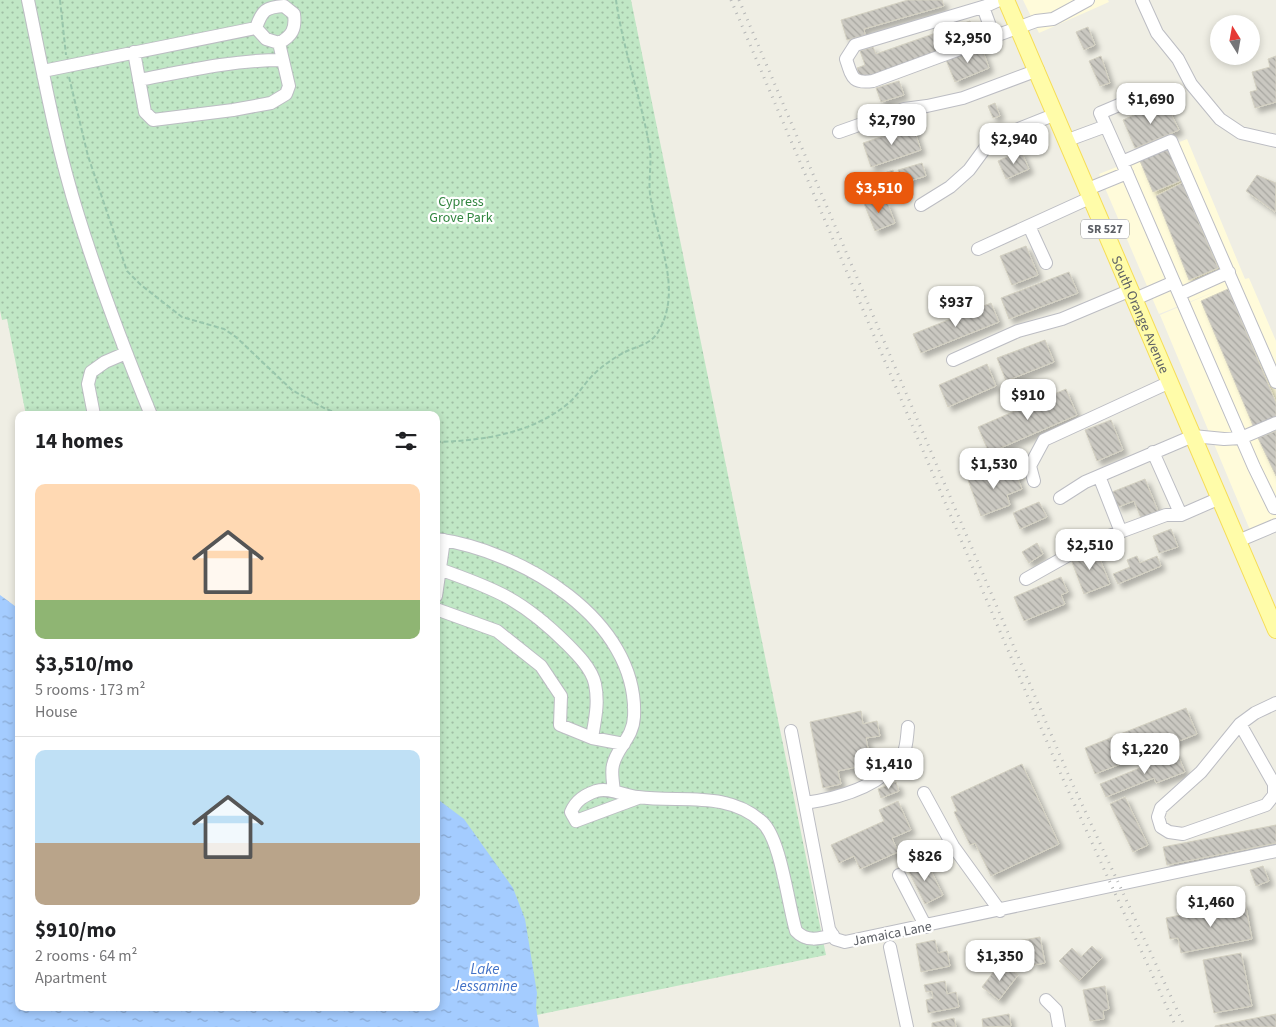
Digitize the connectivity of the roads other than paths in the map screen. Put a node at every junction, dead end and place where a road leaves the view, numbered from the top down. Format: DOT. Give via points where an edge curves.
graph roads {
  1 [pos="28,0"];
  2 [pos="999,0"];
  3 [pos="1006,0"];
  4 [pos="1088,0"];
  5 [pos="1142,0"];
  6 [pos="982,7"];
  7 [pos="1019,27"];
  8 [pos="256,28"];
  9 [pos="994,37"];
  10 [pos="279,43"];
  11 [pos="134,52"];
  12 [pos="282,60"];
  13 [pos="1038,70"];
  14 [pos="43,71"];
  15 [pos="139,80"];
  16 [pos="1152,91"];
  17 [pos="1056,114"];
  18 [pos="1106,126"];
  19 [pos="839,132"];
  20 [pos="1068,140"];
  21 [pos="1276,141"];
  22 [pos="1124,167"];
  23 [pos="1090,193"];
  24 [pos="921,205"];
  25 [pos="1029,226"];
  26 [pos="978,249"];
  27 [pos="1046,263"];
  28 [pos="1229,272"];
  29 [pos="1174,282"];
  30 [pos="1133,294"];
  31 [pos="1180,294"];
  32 [pos="126,353"];
  33 [pos="953,360"];
  34 [pos="1170,382"];
  35 [pos="1276,382"];
  36 [pos="93,411"];
  37 [pos="149,411"];
  38 [pos="1276,423"];
  39 [pos="1193,436"];
  40 [pos="1241,438"];
  41 [pos="1153,452"];
  42 [pos="1099,476"];
  43 [pos="1034,481"];
  44 [pos="1060,498"];
  45 [pos="1220,498"];
  46 [pos="1276,508"];
  47 [pos="1181,515"];
  48 [pos="1276,525"];
  49 [pos="1121,532"];
  50 [pos="440,539"];
  51 [pos="1238,541"];
  52 [pos="440,569"];
  53 [pos="1026,579"];
  54 [pos="440,610"];
  55 [pos="1274,621"];
  56 [pos="1276,703"];
  57 [pos="1240,724"];
  58 [pos="908,727"];
  59 [pos="791,731"];
  60 [pos="592,738"];
  61 [pos="624,744"];
  62 [pos="614,791"];
  63 [pos="924,793"];
  64 [pos="638,798"];
  65 [pos="805,803"];
  66 [pos="1276,851"];
  67 [pos="899,875"];
  68 [pos="1000,911"];
  69 [pos="926,927"];
  70 [pos="832,935"];
  71 [pos="890,947"];
  72 [pos="1046,1000"];
  73 [pos="907,1027"];
  74 [pos="1059,1027"];
  1 -- 14 [label="street"];
  2 -- 6 [label="street"];
  3 -- 7 [label="main road, South Orange Avenue / SR 527"];
  4 -- 7 [label="street" via="1053,20"];
  5 -- 21 [label="street" via="1157,33 1220,120 1241,133"];
  6 -- 9 [label="street"];
  6 -- 9 [label="street" via="855,45 846,59 851,74 855,80 873,81"];
  7 -- 9 [label="street"];
  7 -- 13 [label="main road, South Orange Avenue / SR 527"];
  8 -- 10 [label="street" via="266,39"];
  8 -- 10 [label="street" via="261,14 272,7 284,6 294,14 296,26 290,37"];
  8 -- 11 [label="street"];
  10 -- 12 [label="street"];
  11 -- 14 [label="street"];
  11 -- 15 [label="street"];
  12 -- 15 [label="street" via="222,64"];
  12 -- 15 [label="street" via="289,86 286,94 271,103 234,110 153,120 144,112"];
  13 -- 17 [label="main road, South Orange Avenue / SR 527"];
  13 -- 19 [label="street" via="963,98 904,109"];
  14 -- 32 [label="street" via="78,214"];
  16 -- 18 [label="street" via="1100,113"];
  17 -- 20 [label="main road, South Orange Avenue / SR 527"];
  17 -- 24 [label="street" via="991,140 962,176"];
  18 -- 20 [label="street"];
  18 -- 22 [label="street"];
  20 -- 23 [label="main road, South Orange Avenue / SR 527"];
  22 -- 23 [label="street"];
  22 -- 28 [label="street" via="1171,140"];
  22 -- 29 [label="street"];
  23 -- 25 [label="street"];
  23 -- 30 [label="main road, South Orange Avenue / SR 527"];
  25 -- 26 [label="street"];
  25 -- 27 [label="street"];
  28 -- 31 [label="street"];
  28 -- 35 [label="street"];
  29 -- 30 [label="street"];
  29 -- 31 [label="street"];
  30 -- 33 [label="street" via="1018,331"];
  30 -- 34 [label="main road, South Orange Avenue / SR 527"];
  31 -- 40 [label="street"];
  32 -- 36 [label="street" via="91,372 88,384"];
  32 -- 37 [label="street"];
  34 -- 39 [label="main road, South Orange Avenue / SR 527"];
  34 -- 43 [label="street" via="1044,440 1030,466"];
  38 -- 40 [label="street"];
  39 -- 40 [label="street"];
  39 -- 41 [label="street"];
  39 -- 45 [label="main road, South Orange Avenue / SR 527"];
  40 -- 46 [label="street"];
  41 -- 42 [label="street"];
  41 -- 47 [label="street"];
  42 -- 44 [label="street"];
  42 -- 49 [label="street"];
  45 -- 47 [label="street"];
  45 -- 51 [label="main road, South Orange Avenue / SR 527"];
  47 -- 49 [label="street" via="1166,515"];
  48 -- 51 [label="street"];
  49 -- 53 [label="street" via="1090,543"];
  50 -- 61 [label="street" via="476,547 539,574 591,617 621,658 629,680 634,718 630,736"];
  51 -- 55 [label="main road, South Orange Avenue / SR 527"];
  52 -- 60 [label="street" via="494,588 520,603 580,656 595,682 597,709"];
  54 -- 60 [label="street" via="497,631 541,666 561,696 560,725"];
  56 -- 57 [label="street"];
  57 -- 57 [label="street" via="1201,772 1161,808 1158,817 1161,827 1183,834 1266,805 1274,795 1274,784"];
  58 -- 65 [label="street" via="904,752 892,768 864,787"];
  59 -- 65 [label="street, Jamaica Lane"];
  60 -- 61 [label="street"];
  61 -- 62 [label="street" via="613,764"];
  62 -- 64 [label="street"];
  62 -- 64 [label="street" via="598,791 575,803 571,812 576,821"];
  63 -- 68 [label="street" via="953,846"];
  64 -- 70 [label="street" via="707,800 748,812 763,823 770,836 779,859 796,931 810,939"];
  65 -- 70 [label="street, Jamaica Lane"];
  66 -- 68 [label="street, Jamaica Lane"];
  67 -- 69 [label="street"];
  68 -- 69 [label="street, Jamaica Lane"];
  69 -- 70 [label="street, Jamaica Lane" via="845,942"];
  71 -- 73 [label="street"];
  72 -- 74 [label="street" via="1056,1010"];
}
